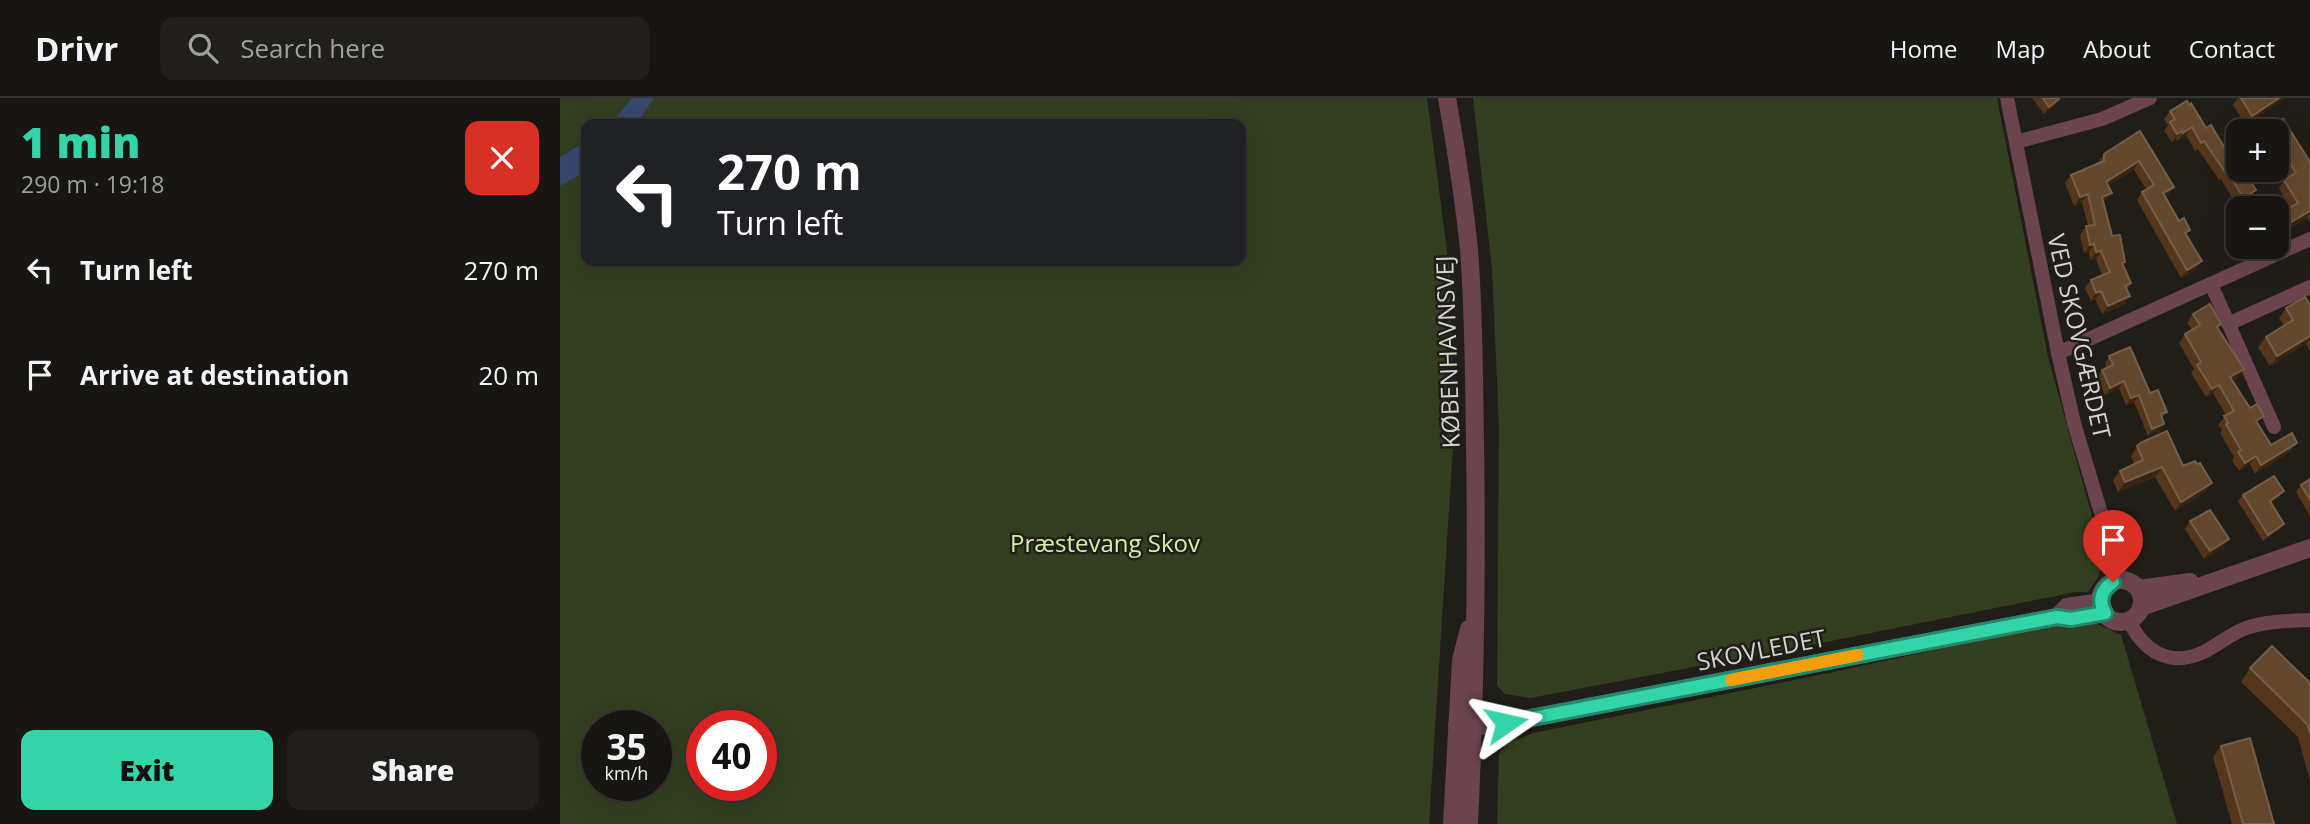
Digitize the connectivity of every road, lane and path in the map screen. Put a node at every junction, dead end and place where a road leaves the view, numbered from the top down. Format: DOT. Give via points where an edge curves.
graph roads {
  1 [pos="1447,98"];
  2 [pos="2007,98"];
  3 [pos="2150,98"];
  4 [pos="2016,142"];
  5 [pos="2310,239"];
  6 [pos="2211,284"];
  7 [pos="2310,286"];
  8 [pos="2228,324"];
  9 [pos="2058,353"];
  10 [pos="2274,427"];
  11 [pos="2310,548"];
  12 [pos="2121,580"];
  13 [pos="2215,581"];
  14 [pos="2139,589"];
  15 [pos="2141,607"];
  16 [pos="2103,608"];
  17 [pos="2310,620"];
  18 [pos="2129,621"];
  19 [pos="1465,726"];
  20 [pos="1451,824"];
  21 [pos="1469,824"];
  1 -- 19 [label="street, KØBENHAVNSVEJ" via="1472,298 1475,606"];
  2 -- 4 [label="street, VED SKOVGÆRDET"];
  3 -- 4 [label="street" via="2102,119"];
  4 -- 9 [label="street, VED SKOVGÆRDET"];
  5 -- 6 [label="street"];
  6 -- 8 [label="street"];
  6 -- 9 [label="street"];
  7 -- 8 [label="street"];
  8 -- 10 [label="street"];
  9 -- 12 [label="street, VED SKOVGÆRDET"];
  11 -- 13 [label="street"];
  12 -- 14 [label="street"];
  12 -- 16 [label="street" via="2107,586"];
  13 -- 14 [label="street"];
  13 -- 15 [label="street"];
  14 -- 15 [label="street"];
  15 -- 18 [label="street"];
  16 -- 18 [label="street" via="2116,621"];
  16 -- 19 [label="street, SKOVLEDET" via="2071,619 2057,617 1489,726"];
  17 -- 18 [label="street" via="2250,626 2183,658 2149,650"];
  19 -- 20 [label="street, KØBENHAVNSVEJ"];
  19 -- 21 [label="street, KØBENHAVNSVEJ"];
}
